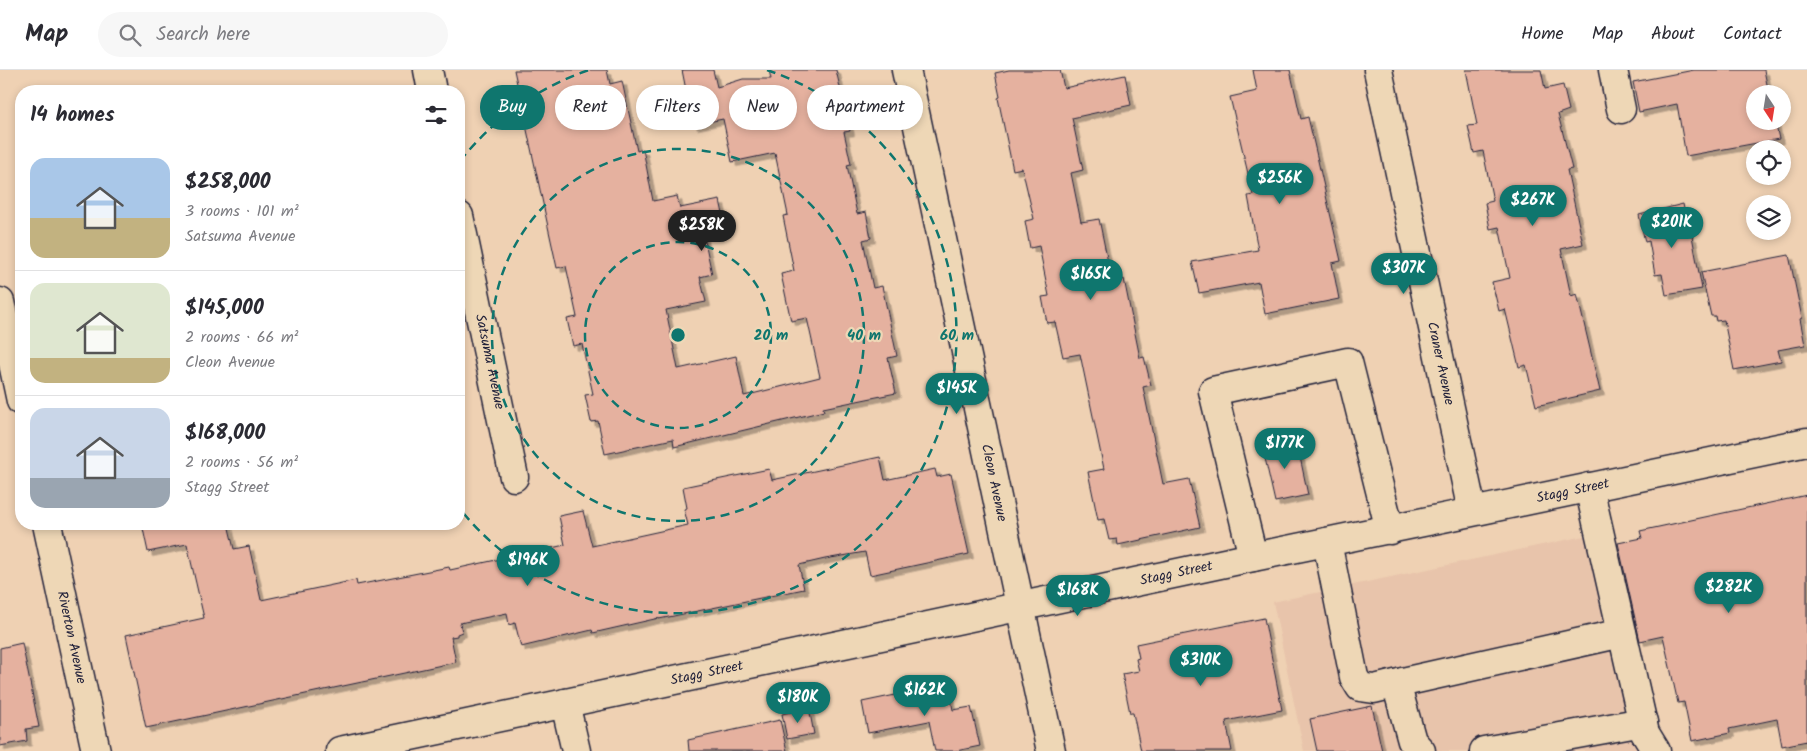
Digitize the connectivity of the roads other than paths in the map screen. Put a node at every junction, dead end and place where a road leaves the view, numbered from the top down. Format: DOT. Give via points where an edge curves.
graph roads {
  1 [pos="428,70"];
  2 [pos="906,70"];
  3 [pos="1378,70"];
  4 [pos="1613,70"];
  5 [pos="431,85"];
  6 [pos="1621,109"];
  7 [pos="465,244"];
  8 [pos="0,302"];
  9 [pos="5,345"];
  10 [pos="15,380"];
  11 [pos="1807,442"];
  12 [pos="514,477"];
  13 [pos="1589,487"];
  14 [pos="1472,511"];
  15 [pos="48,530"];
  16 [pos="1390,530"];
  17 [pos="1327,542"];
  18 [pos="1253,557"];
  19 [pos="1019,607"];
  20 [pos="1622,632"];
  21 [pos="1404,682"];
  22 [pos="566,703"];
  23 [pos="1643,722"];
  24 [pos="96,751"];
  25 [pos="340,751"];
  26 [pos="576,751"];
  27 [pos="1051,751"];
  28 [pos="1421,751"];
  29 [pos="1484,751"];
  30 [pos="1656,751"];
  1 -- 5 [label="street"];
  2 -- 19 [label="street, Cleon Avenue"];
  3 -- 14 [label="street, Craner Avenue"];
  4 -- 6 [label="street"];
  7 -- 12 [label="street, Satsuma Avenue"];
  8 -- 9 [label="street"];
  9 -- 10 [label="street"];
  11 -- 13 [label="street, Stagg Street"];
  13 -- 14 [label="street, Stagg Street"];
  13 -- 20 [label="street"];
  14 -- 16 [label="street, Stagg Street"];
  15 -- 24 [label="street, Riverton Avenue"];
  16 -- 17 [label="street, Stagg Street"];
  16 -- 18 [label="street" via="1348,362 1213,390"];
  17 -- 18 [label="street, Stagg Street"];
  17 -- 21 [label="street" via="1354,677 1360,687 1374,689"];
  18 -- 19 [label="street, Stagg Street"];
  19 -- 22 [label="street, Stagg Street"];
  19 -- 27 [label="street, Cleon Avenue"];
  20 -- 21 [label="street"];
  20 -- 23 [label="street"];
  21 -- 28 [label="street" via="1399,694 1412,741"];
  22 -- 25 [label="street, Stagg Street"];
  22 -- 26 [label="street"];
  23 -- 29 [label="street"];
  23 -- 30 [label="street"];
}
